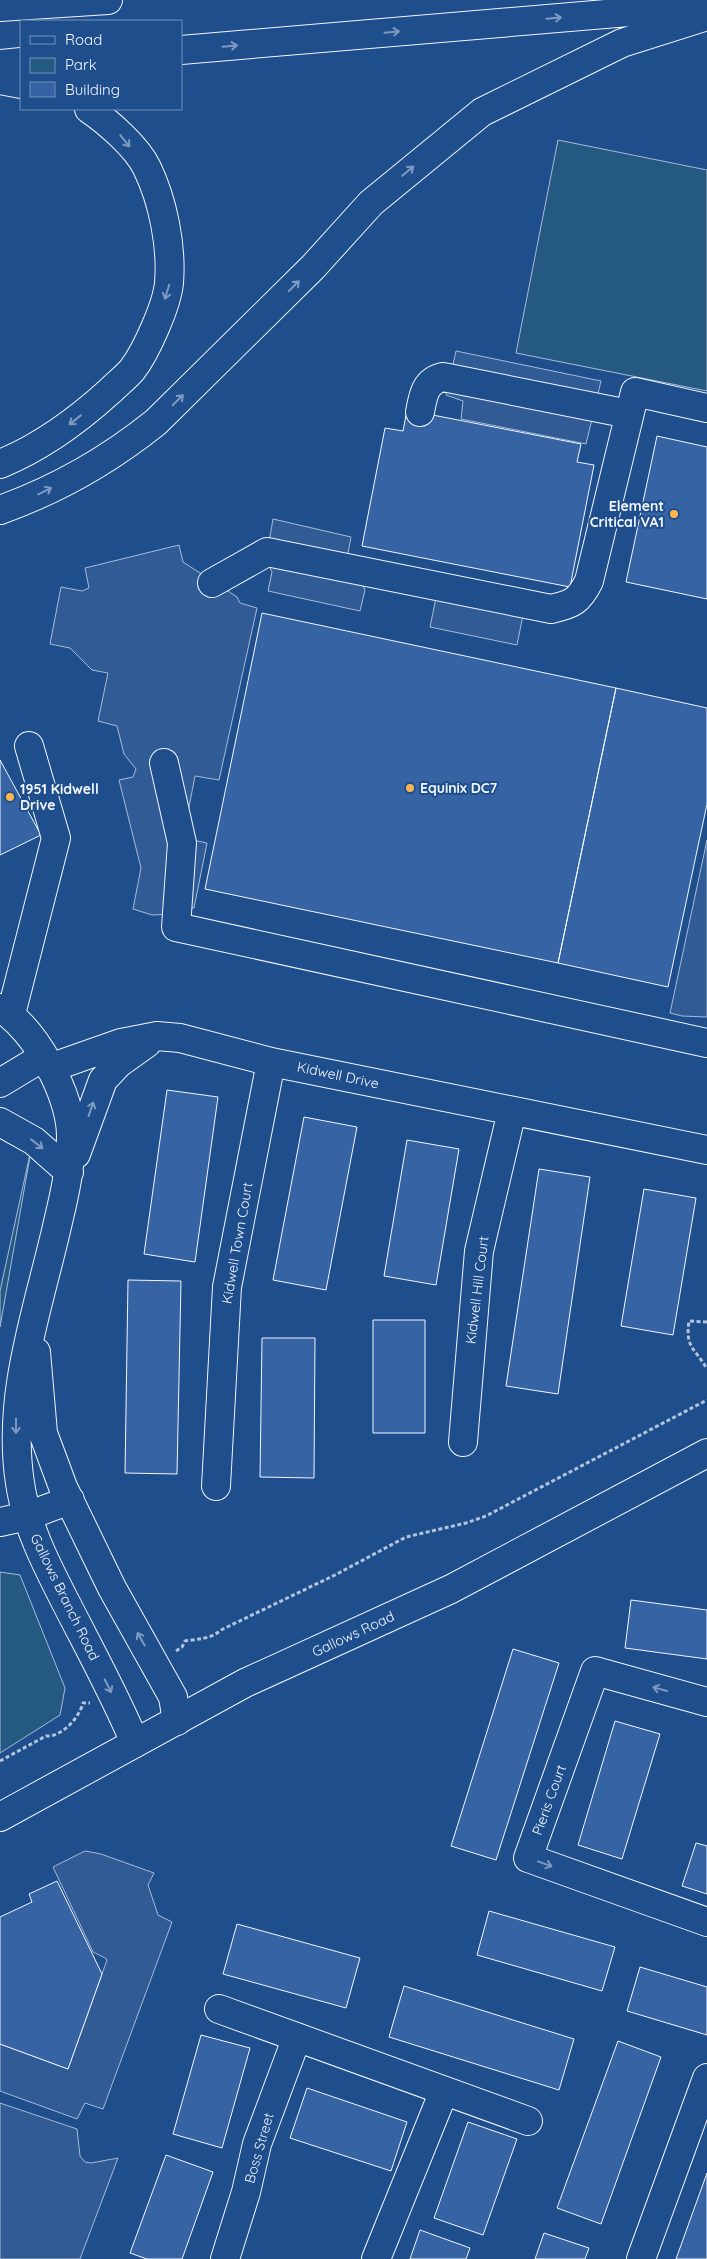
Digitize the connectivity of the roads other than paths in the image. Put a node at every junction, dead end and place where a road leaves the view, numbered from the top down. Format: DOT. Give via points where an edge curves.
graph roads {
  1 [pos="108,0"];
  2 [pos="707,5"];
  3 [pos="0,7"];
  4 [pos="707,16"];
  5 [pos="182,50"];
  6 [pos="20,62"];
  7 [pos="0,64"];
  8 [pos="0,80"];
  9 [pos="20,84"];
  10 [pos="90,110"];
  11 [pos="707,408"];
  12 [pos="420,412"];
  13 [pos="629,414"];
  14 [pos="0,464"];
  15 [pos="0,510"];
  16 [pos="212,583"];
  17 [pos="29,746"];
  18 [pos="164,763"];
  19 [pos="5,1011"];
  20 [pos="157,1036"];
  21 [pos="707,1043"];
  22 [pos="47,1062"];
  23 [pos="271,1062"];
  24 [pos="0,1083"];
  25 [pos="512,1111"];
  26 [pos="0,1122"];
  27 [pos="707,1150"];
  28 [pos="69,1172"];
  29 [pos="33,1326"];
  30 [pos="0,1404"];
  31 [pos="463,1442"];
  32 [pos="707,1453"];
  33 [pos="216,1486"];
  34 [pos="70,1500"];
  35 [pos="27,1516"];
  36 [pos="0,1522"];
  37 [pos="707,1702"];
  38 [pos="177,1721"];
  39 [pos="135,1743"];
  40 [pos="0,1817"];
  41 [pos="707,1922"];
  42 [pos="219,2009"];
  43 [pos="297,2038"];
  44 [pos="707,2078"];
  45 [pos="444,2091"];
  46 [pos="528,2121"];
  47 [pos="226,2259"];
  48 [pos="376,2259"];
  49 [pos="641,2259"];
  1 -- 3 [label="main road"];
  5 -- 2 [label="main road, one-way"];
  15 -- 4 [label="main road, one-way" via="90,468 133,441 313,267 371,203 482,112 622,43"];
  6 -- 7 [label="main road"];
  8 -- 9 [label="main road"];
  10 -- 14 [label="main road, one-way" via="113,126 147,167 166,223 169,284 154,334 132,370 59,433"];
  11 -- 13 [label="main road" via="635,392"];
  12 -- 13 [label="main road" via="423,392 435,379 443,377"];
  13 -- 16 [label="main road" via="589,581 580,597 568,605 551,609 267,552"];
  17 -- 19 [label="main road" via="56,838"];
  18 -- 21 [label="main road" via="182,843 176,927"];
  19 -- 22 [label="main road" via="24,1029"];
  20 -- 22 [label="main road, Kidwell Drive"];
  20 -- 23 [label="main road, Kidwell Drive" via="180,1038"];
  28 -- 20 [label="main road, one-way" via="103,1080 123,1059"];
  22 -- 24 [label="main road, Kidwell Drive"];
  22 -- 28 [label="main road, Gallows Branch Road" via="66,1109 71,1134"];
  23 -- 25 [label="main road, Kidwell Drive"];
  23 -- 33 [label="main road, Kidwell Town Court" via="227,1287"];
  25 -- 27 [label="main road, Kidwell Drive"];
  25 -- 31 [label="main road, Kidwell Hill Court" via="479,1251"];
  26 -- 28 [label="main road, one-way" via="34,1141"];
  28 -- 29 [label="main road, Gallows Branch Road"];
  29 -- 30 [label="main road"];
  29 -- 34 [label="main road, Gallows Branch Road" via="44,1433"];
  29 -- 35 [label="main road, Gallows Branch Road, one-way" via="16,1418 16,1452"];
  32 -- 38 [label="main road, Gallows Road" via="451,1589 245,1683"];
  34 -- 35 [label="main road"];
  38 -- 34 [label="main road, Gallows Branch Road, one-way" via="173,1697 112,1588"];
  35 -- 36 [label="main road"];
  35 -- 39 [label="main road, Gallows Branch Road, one-way" via="49,1569"];
  37 -- 41 [label="main road, Pieris Court, one-way" via="595,1671 528,1858"];
  38 -- 39 [label="main road, Gallows Road"];
  39 -- 40 [label="main road, Gallows Road"];
  42 -- 43 [label="main road"];
  43 -- 45 [label="main road"];
  43 -- 47 [label="main road, Boss Street" via="257,2144"];
  44 -- 49 [label="main road"];
  45 -- 46 [label="main road"];
  45 -- 48 [label="main road"];
}
